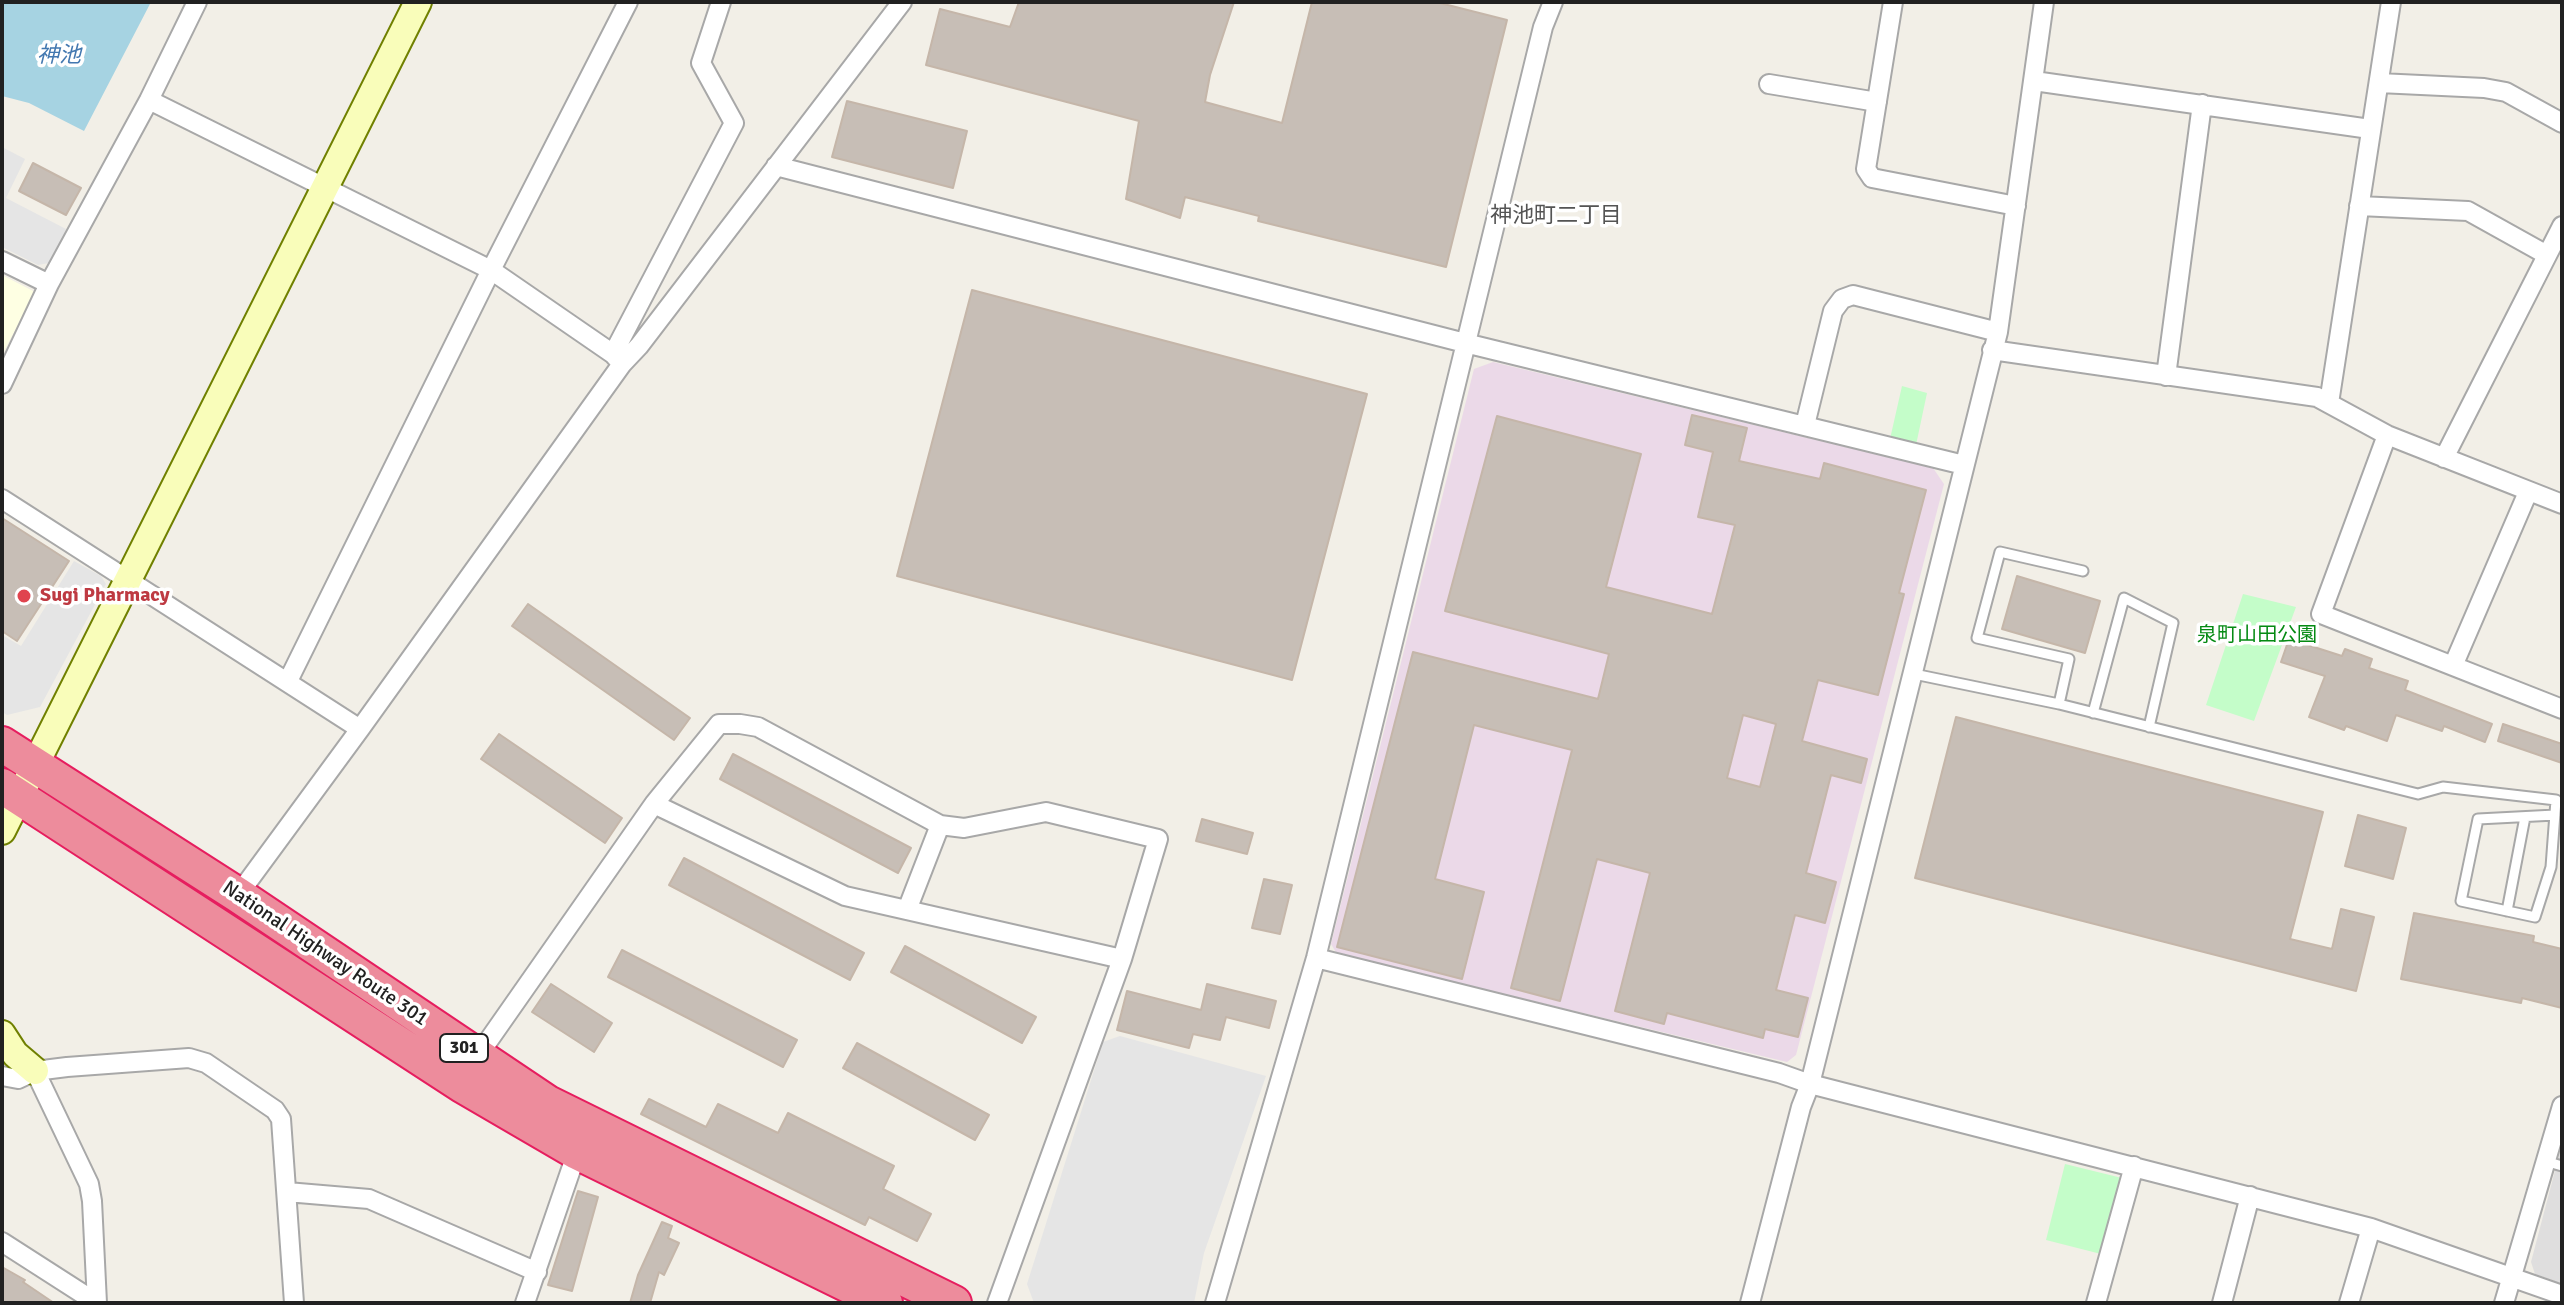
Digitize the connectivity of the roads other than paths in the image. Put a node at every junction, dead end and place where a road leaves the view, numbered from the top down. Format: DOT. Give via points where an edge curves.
graph roads {
  1 [pos="197,2"];
  2 [pos="418,2"];
  3 [pos="628,2"];
  4 [pos="721,2"];
  5 [pos="902,2"];
  6 [pos="1553,2"];
  7 [pos="1893,2"];
  8 [pos="2044,2"];
  9 [pos="2391,2"];
  10 [pos="2034,81"];
  11 [pos="2379,83"];
  12 [pos="1769,84"];
  13 [pos="149,100"];
  14 [pos="1877,102"];
  15 [pos="2202,104"];
  16 [pos="2562,123"];
  17 [pos="2370,129"];
  18 [pos="776,166"];
  19 [pos="324,187"];
  20 [pos="2016,206"];
  21 [pos="2359,206"];
  22 [pos="2562,226"];
  23 [pos="2547,255"];
  24 [pos="2,261"];
  25 [pos="491,270"];
  26 [pos="49,284"];
  27 [pos="1995,341"];
  28 [pos="1465,343"];
  29 [pos="617,359"];
  30 [pos="2166,376"];
  31 [pos="2,384"];
  32 [pos="2329,403"];
  33 [pos="1805,425"];
  34 [pos="2387,435"];
  35 [pos="2444,458"];
  36 [pos="1964,465"];
  37 [pos="2528,492"];
  38 [pos="2,499"];
  39 [pos="2561,502"];
  40 [pos="2083,571"];
  41 [pos="127,581"];
  42 [pos="2453,666"];
  43 [pos="1914,674"];
  44 [pos="288,681"];
  45 [pos="2059,704"];
  46 [pos="2562,709"];
  47 [pos="2093,713"];
  48 [pos="2149,727"];
  49 [pos="360,729"];
  50 [pos="2,744"];
  51 [pos="33,765"];
  52 [pos="10,791"];
  53 [pos="654,804"];
  54 [pos="2555,815"];
  55 [pos="2525,817"];
  56 [pos="940,825"];
  57 [pos="2,831"];
  58 [pos="238,895"];
  59 [pos="907,910"];
  60 [pos="2507,911"];
  61 [pos="1316,958"];
  62 [pos="1122,959"];
  63 [pos="2,1034"];
  64 [pos="477,1057"];
  65 [pos="35,1071"];
  66 [pos="2,1076"];
  67 [pos="1810,1084"];
  68 [pos="2562,1106"];
  69 [pos="577,1152"];
  70 [pos="2554,1163"];
  71 [pos="2134,1166"];
  72 [pos="287,1192"];
  73 [pos="2250,1196"];
  74 [pos="2371,1228"];
  75 [pos="2,1242"];
  76 [pos="537,1272"];
  77 [pos="2511,1275"];
  78 [pos="2562,1295"];
  79 [pos="294,1303"];
  80 [pos="525,1303"];
  81 [pos="885,1303"];
  82 [pos="954,1303"];
  83 [pos="997,1303"];
  84 [pos="1215,1303"];
  85 [pos="1750,1303"];
  86 [pos="2096,1303"];
  87 [pos="2222,1303"];
  88 [pos="2349,1303"];
  89 [pos="2504,1303"];
  1 -- 13 [label="street"];
  2 -- 19 [label="street"];
  3 -- 25 [label="street"];
  4 -- 29 [label="street" via="701,63 734,123"];
  5 -- 18 [label="street"];
  6 -- 28 [label="street"];
  7 -- 14 [label="street"];
  8 -- 10 [label="street"];
  9 -- 11 [label="street"];
  10 -- 15 [label="street"];
  10 -- 20 [label="street"];
  11 -- 16 [label="street" via="2506,92"];
  11 -- 17 [label="street"];
  12 -- 14 [label="street"];
  13 -- 19 [label="street"];
  13 -- 26 [label="street"];
  14 -- 20 [label="street" via="1866,169 1872,178"];
  15 -- 17 [label="street"];
  15 -- 30 [label="street"];
  17 -- 21 [label="street"];
  18 -- 28 [label="street"];
  18 -- 29 [label="street" via="639,346"];
  19 -- 25 [label="street"];
  19 -- 41 [label="street"];
  20 -- 27 [label="street"];
  21 -- 23 [label="street" via="2468,211"];
  21 -- 32 [label="street"];
  22 -- 23 [label="street"];
  23 -- 35 [label="street"];
  24 -- 26 [label="street"];
  25 -- 29 [label="street"];
  25 -- 44 [label="street"];
  26 -- 31 [label="street"];
  27 -- 30 [label="street"];
  27 -- 33 [label="street" via="1853,295 1842,299 1833,311"];
  27 -- 36 [label="street"];
  28 -- 33 [label="street"];
  28 -- 61 [label="street"];
  29 -- 49 [label="street"];
  30 -- 32 [label="street"];
  32 -- 34 [label="street"];
  33 -- 36 [label="street"];
  34 -- 35 [label="street"];
  34 -- 42 [label="street" via="2321,614"];
  35 -- 37 [label="street"];
  36 -- 43 [label="street"];
  37 -- 39 [label="street"];
  37 -- 42 [label="street"];
  38 -- 41 [label="street"];
  40 -- 45 [label="lane" via="2000,552 1977,638 2069,659"];
  41 -- 44 [label="street"];
  41 -- 51 [label="street"];
  42 -- 46 [label="street"];
  43 -- 45 [label="lane"];
  43 -- 67 [label="street"];
  44 -- 49 [label="street"];
  45 -- 47 [label="lane"];
  47 -- 48 [label="lane"];
  47 -- 48 [label="lane" via="2124,598 2173,623"];
  48 -- 54 [label="lane" via="2418,794 2443,787 2556,800"];
  49 -- 58 [label="street"];
  50 -- 51 [label="highway, National Highway Route 301 / 301"];
  51 -- 52 [label="street"];
  51 -- 58 [label="highway, National Highway Route 301 / 301"];
  52 -- 57 [label="street"];
  52 -- 69 [label="highway, National Highway Route 301 / 301" via="462,1085"];
  53 -- 56 [label="street" via="719,724 740,724 758,727"];
  53 -- 59 [label="street" via="845,896"];
  53 -- 64 [label="street"];
  54 -- 55 [label="lane"];
  54 -- 60 [label="lane" via="2551,867 2535,917"];
  55 -- 60 [label="lane"];
  55 -- 60 [label="lane" via="2478,819 2461,901"];
  56 -- 59 [label="street"];
  56 -- 62 [label="street" via="964,828 1046,812 1158,839"];
  58 -- 64 [label="highway, National Highway Route 301 / 301"];
  59 -- 62 [label="street"];
  61 -- 67 [label="street"];
  61 -- 84 [label="street"];
  62 -- 83 [label="street"];
  63 -- 65 [label="street"];
  64 -- 82 [label="highway, National Highway Route 301 / 301" via="548,1103"];
  65 -- 66 [label="street" via="18,1079"];
  65 -- 72 [label="street" via="189,1058 206,1063 280,1116"];
  65 -- 75 [label="street" via="89,1184 97,1303"];
  67 -- 71 [label="street"];
  67 -- 85 [label="street"];
  68 -- 70 [label="street"];
  69 -- 76 [label="street"];
  69 -- 81 [label="highway, National Highway Route 301 / 301"];
  70 -- 77 [label="street"];
  71 -- 73 [label="street"];
  71 -- 86 [label="street"];
  72 -- 76 [label="street" via="369,1199"];
  72 -- 79 [label="street"];
  73 -- 74 [label="street"];
  73 -- 87 [label="street"];
  74 -- 77 [label="street"];
  74 -- 88 [label="street"];
  76 -- 80 [label="street"];
  77 -- 78 [label="street"];
  77 -- 89 [label="street"];
}
